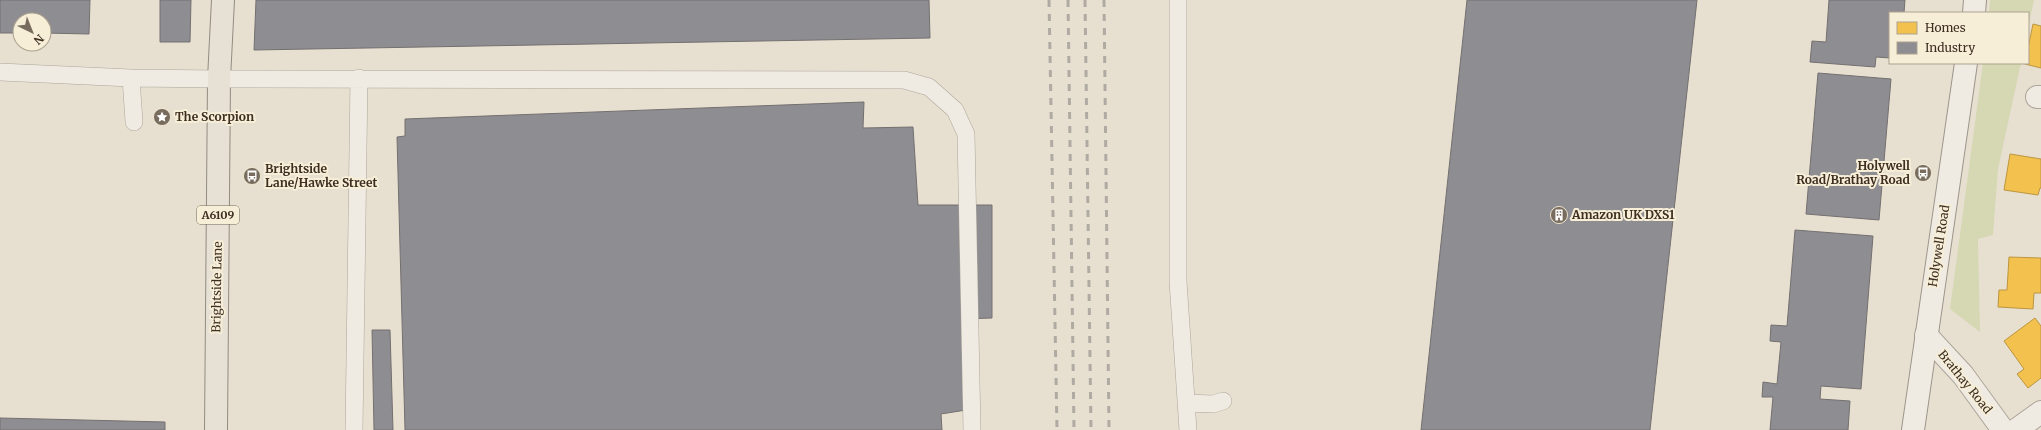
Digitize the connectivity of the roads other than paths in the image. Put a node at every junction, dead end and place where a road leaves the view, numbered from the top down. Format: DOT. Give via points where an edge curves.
graph roads {
  1 [pos="223,0"];
  2 [pos="1178,0"];
  3 [pos="1975,0"];
  4 [pos="1974,12"];
  5 [pos="1966,64"];
  6 [pos="0,72"];
  7 [pos="131,78"];
  8 [pos="359,78"];
  9 [pos="219,79"];
  10 [pos="134,122"];
  11 [pos="1926,334"];
  12 [pos="1223,401"];
  13 [pos="1186,403"];
  14 [pos="2041,412"];
  15 [pos="216,430"];
  16 [pos="354,430"];
  17 [pos="972,430"];
  18 [pos="1188,430"];
  19 [pos="1913,430"];
  20 [pos="2003,430"];
  21 [pos="2016,430"];
  1 -- 9 [label="main road, Brightside Lane / A6109"];
  2 -- 13 [label="lane" via="1178,281"];
  3 -- 4 [label="main road"];
  5 -- 11 [label="main road, Holywell Road"];
  6 -- 7 [label="lane"];
  7 -- 9 [label="lane"];
  7 -- 10 [label="lane"];
  8 -- 9 [label="lane"];
  8 -- 16 [label="lane"];
  8 -- 17 [label="lane" via="904,80 929,87 955,110 966,134"];
  9 -- 15 [label="main road, Brightside Lane / A6109"];
  11 -- 19 [label="main road, Holywell Road"];
  11 -- 20 [label="main road, Brathay Road" via="1963,375"];
  12 -- 13 [label="lane" via="1213,404"];
  13 -- 18 [label="lane"];
  14 -- 21 [label="main road"];
}
